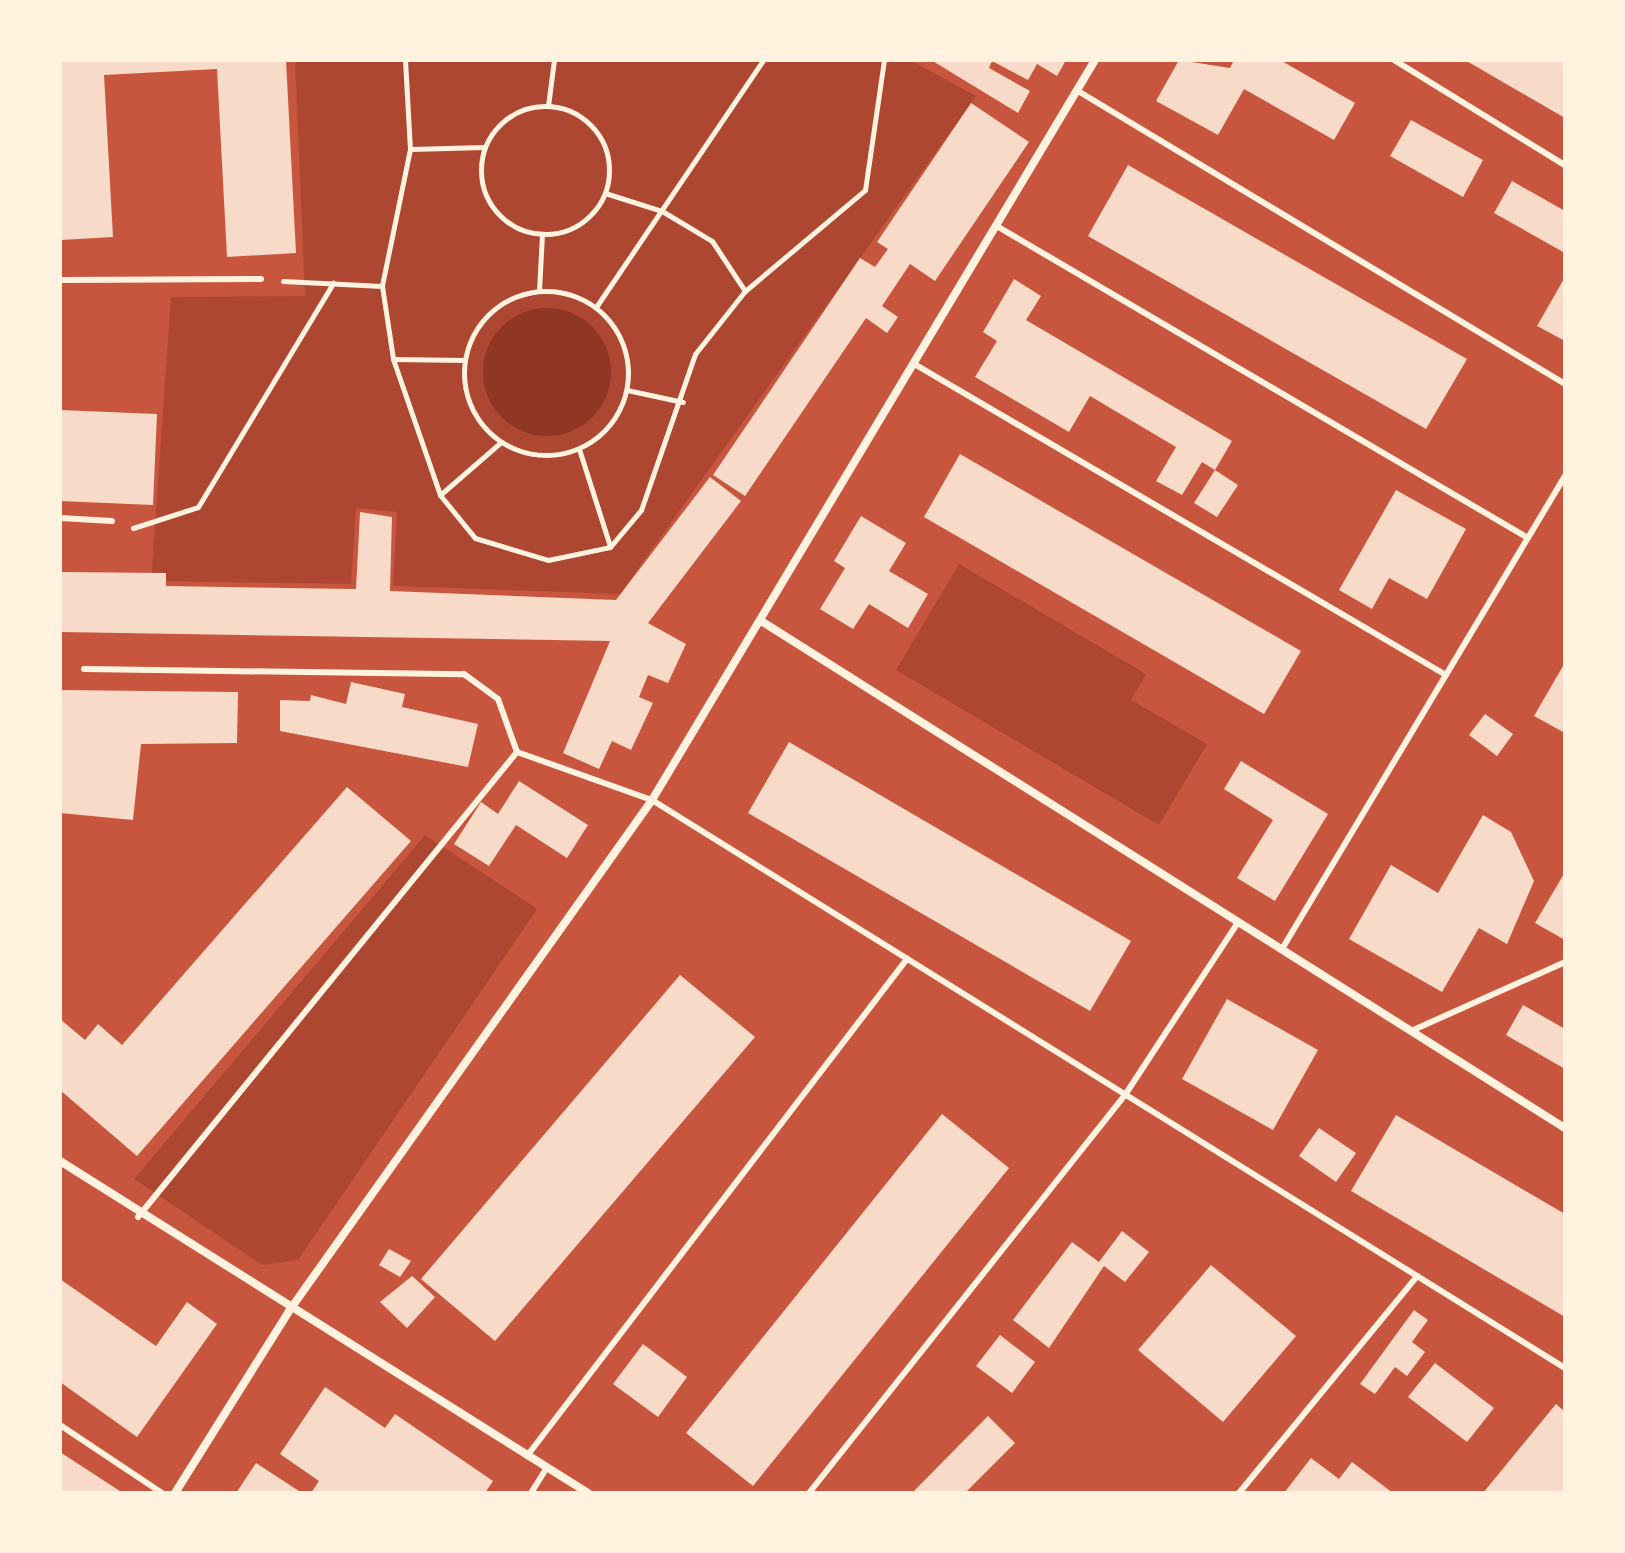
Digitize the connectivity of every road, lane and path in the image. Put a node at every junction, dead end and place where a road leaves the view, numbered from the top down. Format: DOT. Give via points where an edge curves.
graph roads {
  1 [pos="405,60"];
  2 [pos="554,60"];
  3 [pos="763,60"];
  4 [pos="884,60"];
  5 [pos="1095,60"];
  6 [pos="1394,60"];
  7 [pos="1078,91"];
  8 [pos="548,106"];
  9 [pos="485,147"];
  10 [pos="410,149"];
  11 [pos="1565,165"];
  12 [pos="605,193"];
  13 [pos="662,211"];
  14 [pos="1000,228"];
  15 [pos="542,234"];
  16 [pos="261,279"];
  17 [pos="60,280"];
  18 [pos="333,283"];
  19 [pos="382,286"];
  20 [pos="539,291"];
  21 [pos="745,291"];
  22 [pos="596,307"];
  23 [pos="393,359"];
  24 [pos="465,360"];
  25 [pos="916,365"];
  26 [pos="1565,384"];
  27 [pos="627,390"];
  28 [pos="683,402"];
  29 [pos="501,442"];
  30 [pos="579,448"];
  31 [pos="1565,476"];
  32 [pos="440,495"];
  33 [pos="60,518"];
  34 [pos="112,521"];
  35 [pos="1528,538"];
  36 [pos="610,547"];
  37 [pos="761,621"];
  38 [pos="84,669"];
  39 [pos="1446,675"];
  40 [pos="517,752"];
  41 [pos="652,800"];
  42 [pos="1238,922"];
  43 [pos="1282,949"];
  44 [pos="907,959"];
  45 [pos="1565,962"];
  46 [pos="1411,1031"];
  47 [pos="1125,1095"];
  48 [pos="1565,1128"];
  49 [pos="60,1161"];
  50 [pos="138,1217"];
  51 [pos="1417,1276"];
  52 [pos="289,1311"];
  53 [pos="1565,1368"];
  54 [pos="60,1425"];
  55 [pos="527,1456"];
  56 [pos="546,1469"];
  57 [pos="162,1493"];
  58 [pos="175,1493"];
  59 [pos="531,1493"];
  60 [pos="588,1493"];
  61 [pos="809,1493"];
  62 [pos="1239,1493"];
  1 -- 10 [label="path"];
  2 -- 8 [label="path"];
  3 -- 13 [label="path"];
  4 -- 21 [label="path" via="865,190"];
  5 -- 7 [label="street"];
  6 -- 11 [label="lane"];
  7 -- 14 [label="street"];
  7 -- 26 [label="lane"];
  8 -- 9 [label="path" via="509,116"];
  8 -- 12 [label="path" via="577,115 599,135 607,153"];
  9 -- 10 [label="path"];
  9 -- 15 [label="path" via="480,167 491,206 513,226"];
  10 -- 19 [label="path"];
  12 -- 13 [label="path"];
  12 -- 15 [label="path" via="580,224"];
  13 -- 21 [label="path" via="712,241"];
  13 -- 22 [label="path"];
  14 -- 25 [label="street"];
  14 -- 35 [label="lane"];
  15 -- 20 [label="path"];
  16 -- 17 [label="lane"];
  16 -- 18 [label="path"];
  18 -- 19 [label="path"];
  18 -- 34 [label="path" via="198,507 141,530"];
  19 -- 23 [label="path"];
  20 -- 22 [label="path"];
  20 -- 24 [label="path" via="518,295 482,321"];
  21 -- 28 [label="path" via="695,354"];
  22 -- 27 [label="path" via="620,335"];
  23 -- 24 [label="path"];
  23 -- 32 [label="path"];
  24 -- 29 [label="path" via="475,415"];
  25 -- 37 [label="street"];
  25 -- 39 [label="lane"];
  27 -- 28 [label="path"];
  27 -- 30 [label="path" via="610,425"];
  28 -- 36 [label="path" via="641,510"];
  29 -- 30 [label="path" via="547,456"];
  29 -- 32 [label="path"];
  30 -- 36 [label="path"];
  31 -- 35 [label="lane"];
  32 -- 36 [label="path" via="475,538 548,560"];
  33 -- 34 [label="lane"];
  35 -- 39 [label="lane"];
  37 -- 41 [label="street"];
  37 -- 42 [label="street"];
  38 -- 40 [label="lane" via="464,674 498,699"];
  39 -- 43 [label="lane"];
  40 -- 41 [label="lane"];
  40 -- 50 [label="lane"];
  41 -- 44 [label="lane"];
  41 -- 52 [label="street"];
  42 -- 43 [label="street"];
  42 -- 47 [label="lane"];
  43 -- 46 [label="street"];
  44 -- 47 [label="lane"];
  44 -- 55 [label="lane"];
  45 -- 46 [label="lane"];
  46 -- 48 [label="street"];
  47 -- 51 [label="lane"];
  47 -- 61 [label="lane"];
  49 -- 50 [label="street"];
  50 -- 52 [label="street"];
  51 -- 53 [label="lane"];
  51 -- 62 [label="lane"];
  52 -- 55 [label="street"];
  52 -- 58 [label="street"];
  54 -- 57 [label="lane"];
  55 -- 56 [label="street"];
  56 -- 59 [label="lane"];
  56 -- 60 [label="street"];
}
